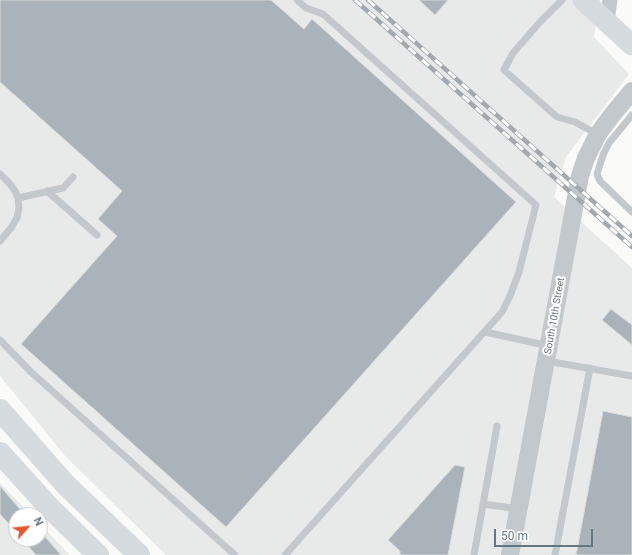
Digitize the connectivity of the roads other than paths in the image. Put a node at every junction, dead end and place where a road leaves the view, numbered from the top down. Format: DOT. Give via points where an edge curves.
graph roads {
  1 [pos="297,0"];
  2 [pos="562,0"];
  3 [pos="583,0"];
  4 [pos="610,0"];
  5 [pos="606,21"];
  6 [pos="632,45"];
  7 [pos="632,91"];
  8 [pos="632,115"];
  9 [pos="598,134"];
  10 [pos="0,174"];
  11 [pos="73,177"];
  12 [pos="47,191"];
  13 [pos="18,198"];
  14 [pos="632,212"];
  15 [pos="97,235"];
  16 [pos="0,241"];
  17 [pos="485,332"];
  18 [pos="0,340"];
  19 [pos="548,354"];
  20 [pos="590,368"];
  21 [pos="632,376"];
  22 [pos="0,410"];
  23 [pos="497,426"];
  24 [pos="0,453"];
  25 [pos="483,504"];
  26 [pos="518,509"];
  27 [pos="98,555"];
  28 [pos="139,555"];
  29 [pos="235,555"];
  30 [pos="285,555"];
  31 [pos="474,555"];
  32 [pos="510,555"];
  33 [pos="555,555"];
  1 -- 17 [label="lane" via="306,8 323,14 536,205 519,272 510,296 502,312"];
  2 -- 9 [label="lane" via="513,53 504,70 557,117 575,122"];
  3 -- 5 [label="main road"];
  4 -- 5 [label="street"];
  5 -- 6 [label="main road"];
  7 -- 9 [label="street, South 10th Street"];
  8 -- 14 [label="lane" via="609,143 602,155 597,174 600,181"];
  9 -- 19 [label="street, South 10th Street" via="580,176"];
  10 -- 13 [label="lane"];
  11 -- 12 [label="lane" via="62,188"];
  12 -- 13 [label="lane"];
  12 -- 15 [label="lane"];
  13 -- 16 [label="lane" via="17,218"];
  17 -- 19 [label="lane"];
  17 -- 30 [label="lane"];
  18 -- 29 [label="lane" via="31,372"];
  19 -- 20 [label="lane"];
  19 -- 26 [label="street, South 10th Street"];
  20 -- 21 [label="lane"];
  20 -- 33 [label="lane"];
  22 -- 28 [label="highway" via="66,485"];
  23 -- 25 [label="lane"];
  24 -- 27 [label="highway" via="48,506"];
  25 -- 26 [label="lane"];
  25 -- 31 [label="lane"];
  26 -- 32 [label="street, South 10th Street"];
}
